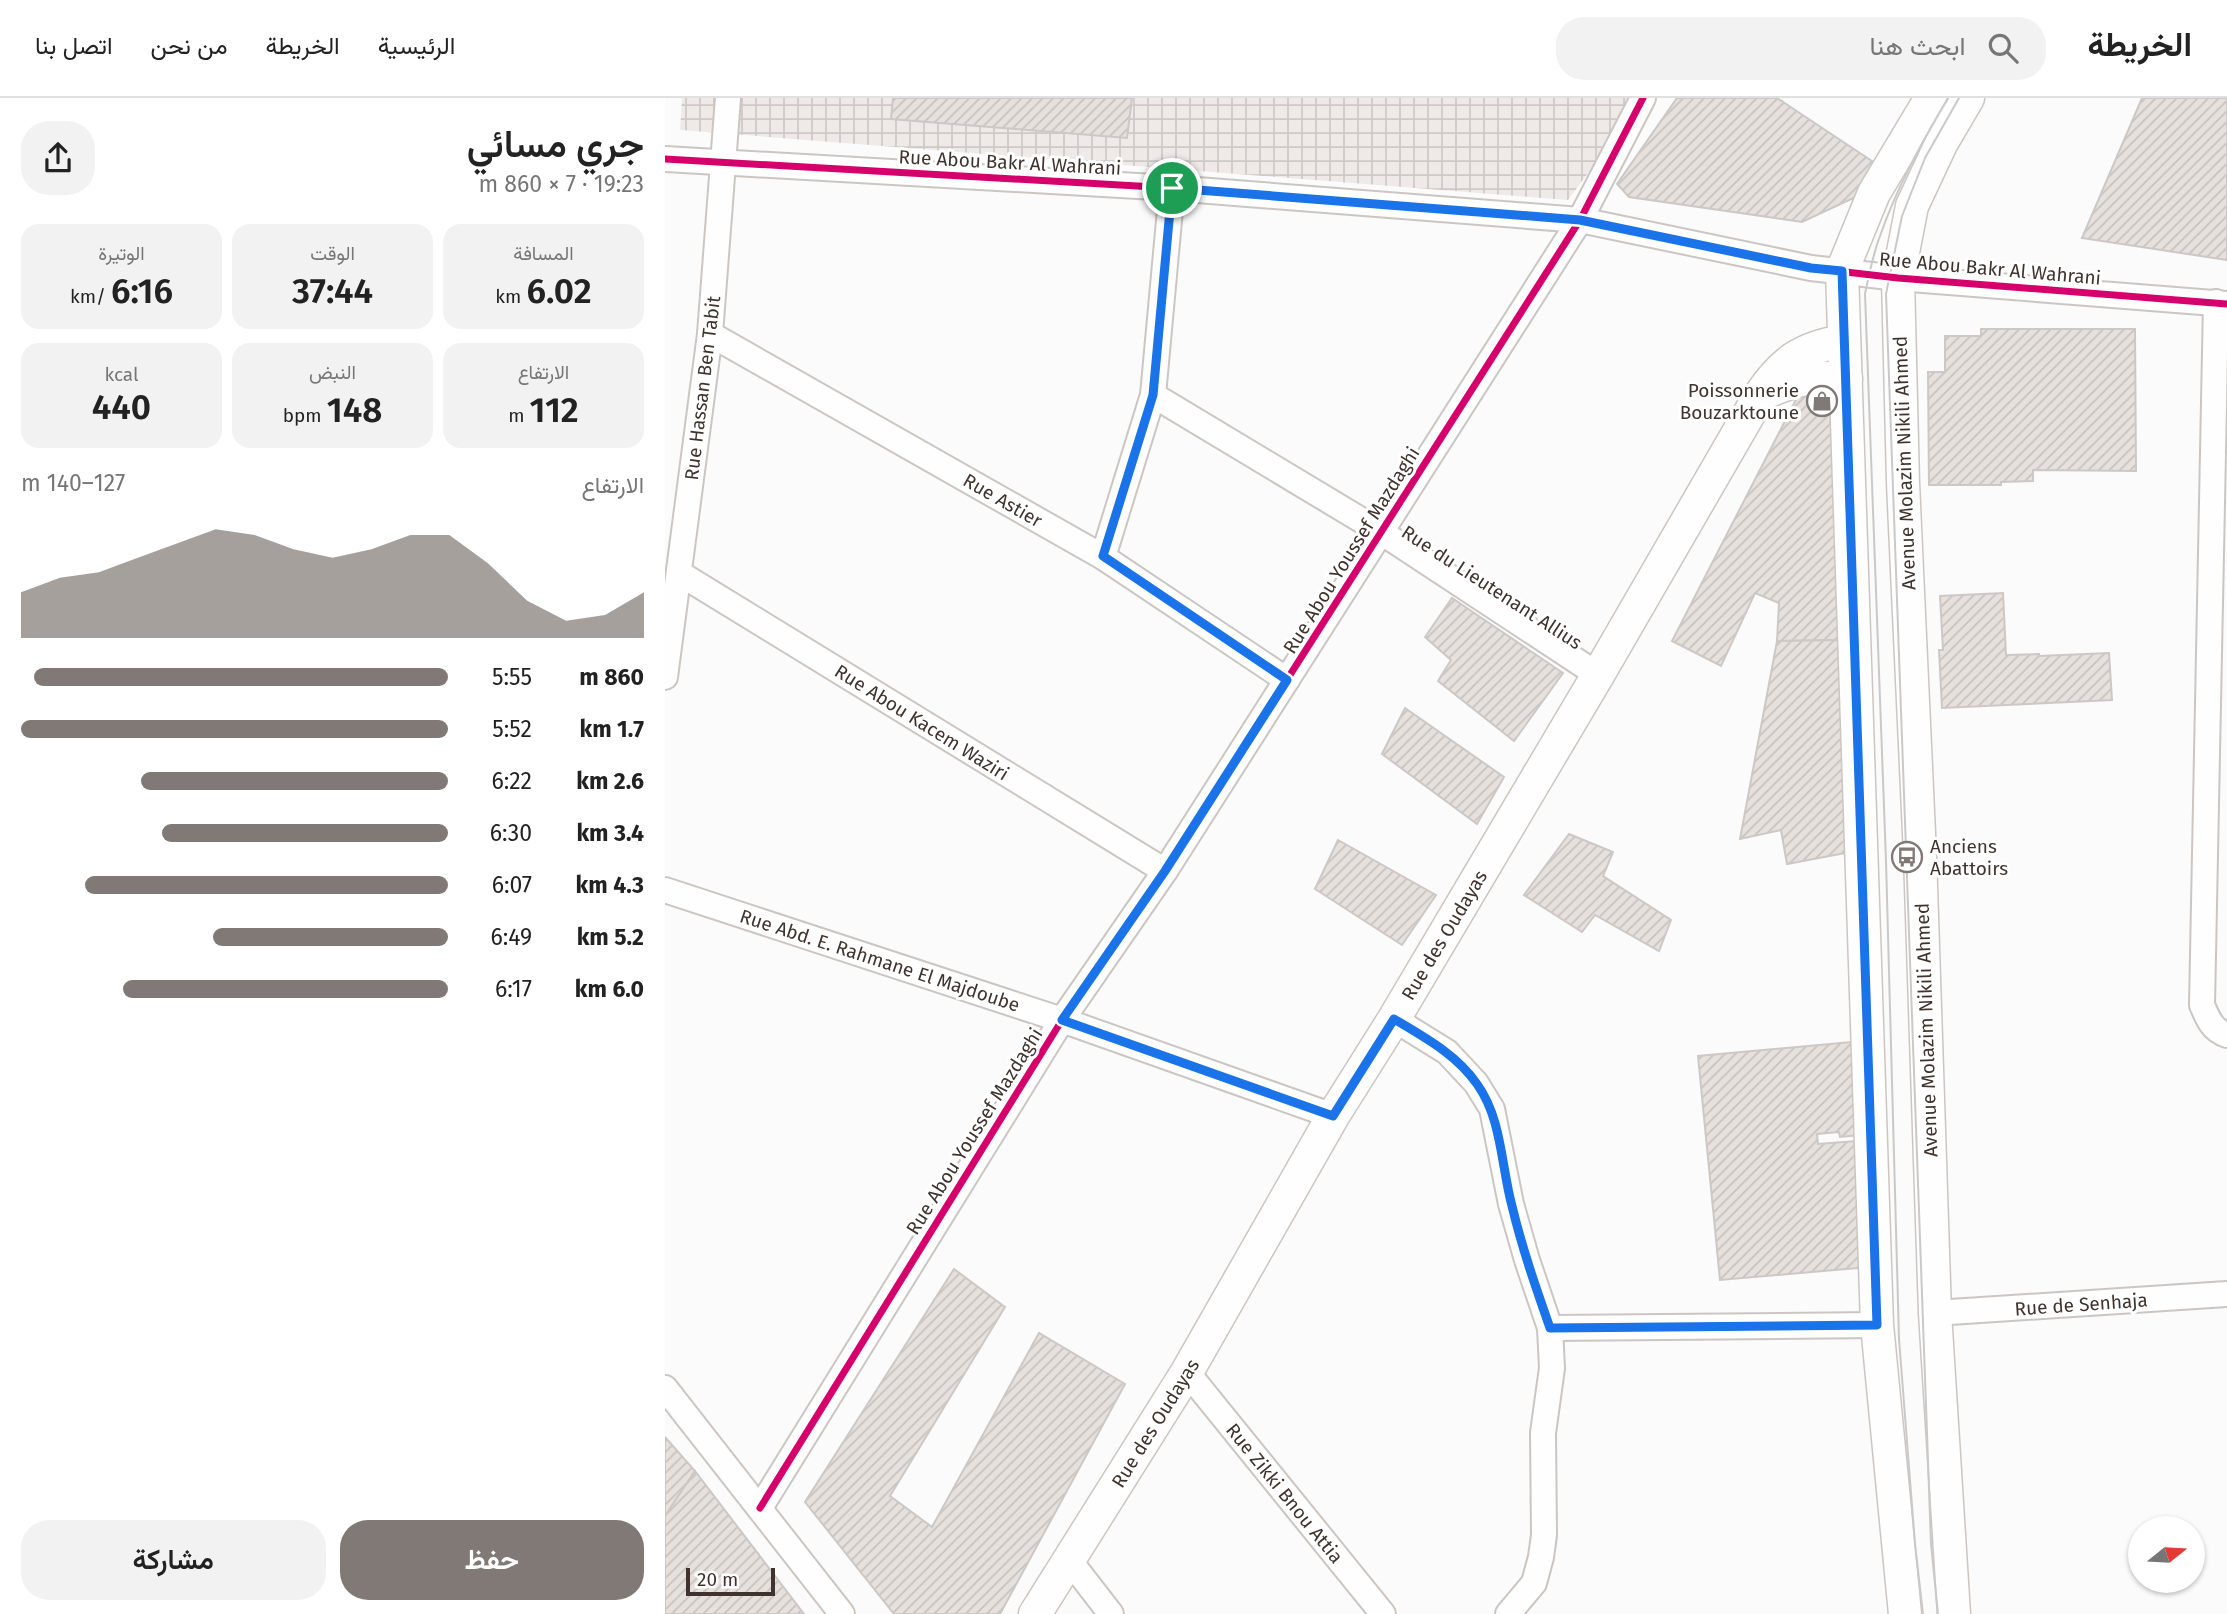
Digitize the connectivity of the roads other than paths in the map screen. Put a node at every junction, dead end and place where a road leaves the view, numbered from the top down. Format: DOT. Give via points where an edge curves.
graph roads {
  1 [pos="728,98"];
  2 [pos="1643,98"];
  3 [pos="1931,98"];
  4 [pos="1968,98"];
  5 [pos="665,159"];
  6 [pos="723,161"];
  7 [pos="1172,188"];
  8 [pos="1580,220"];
  9 [pos="1842,271"];
  10 [pos="1898,278"];
  11 [pos="2222,303"];
  12 [pos="710,334"];
  13 [pos="1844,341"];
  14 [pos="1846,379"];
  15 [pos="1153,395"];
  16 [pos="1759,395"];
  17 [pos="1381,532"];
  18 [pos="1103,556"];
  19 [pos="679,573"];
  20 [pos="1598,675"];
  21 [pos="665,677"];
  22 [pos="1287,680"];
  23 [pos="1165,871"];
  24 [pos="665,890"];
  25 [pos="1394,1019"];
  26 [pos="1062,1020"];
  27 [pos="2227,1035"];
  28 [pos="1333,1116"];
  29 [pos="2227,1294"];
  30 [pos="1935,1313"];
  31 [pos="1877,1325"];
  32 [pos="1550,1328"];
  33 [pos="1188,1372"];
  34 [pos="665,1388"];
  35 [pos="760,1508"];
  36 [pos="1070,1561"];
  37 [pos="842,1614"];
  38 [pos="1035,1614"];
  39 [pos="1111,1614"];
  40 [pos="1384,1614"];
  41 [pos="1508,1614"];
  42 [pos="1905,1614"];
  43 [pos="1954,1614"];
  1 -- 6 [label="street, Rue Hassan Ben Tabit"];
  2 -- 8 [label="street, Rue Abou Youssef Mazdaghi"];
  3 -- 9 [label="street" via="1874,193"];
  4 -- 10 [label="street" via="1912,206"];
  5 -- 6 [label="street, Rue Abou Bakr Al Wahrani"];
  6 -- 7 [label="street, Rue Abou Bakr Al Wahrani"];
  6 -- 12 [label="street, Rue Hassan Ben Tabit"];
  7 -- 8 [label="street, Rue Abou Bakr Al Wahrani"];
  7 -- 15 [label="street"];
  8 -- 9 [label="street, Rue Abou Bakr Al Wahrani"];
  8 -- 17 [label="street, Rue Abou Youssef Mazdaghi"];
  9 -- 10 [label="street, Rue Abou Bakr Al Wahrani"];
  9 -- 13 [label="street"];
  10 -- 11 [label="street, Rue Abou Bakr Al Wahrani"];
  10 -- 30 [label="street, Avenue Molazim Nikili Ahmed"];
  11 -- 27 [label="street" via="2202,1005 2210,1023"];
  12 -- 18 [label="street, Rue Astier"];
  12 -- 19 [label="street, Rue Hassan Ben Tabit"];
  13 -- 14 [label="street"];
  13 -- 16 [label="street, Rue des Oudayas" via="1806,350 1789,360"];
  14 -- 16 [label="street" via="1798,379"];
  14 -- 31 [label="street"];
  15 -- 17 [label="street, Rue du Lieutenant Allius"];
  15 -- 18 [label="street"];
  16 -- 20 [label="street, Rue des Oudayas"];
  17 -- 20 [label="street, Rue du Lieutenant Allius"];
  17 -- 22 [label="street, Rue Abou Youssef Mazdaghi"];
  18 -- 22 [label="street, Rue Astier"];
  19 -- 21 [label="street, Rue Hassan Ben Tabit"];
  19 -- 23 [label="street, Rue Abou Kacem Waziri"];
  20 -- 25 [label="street, Rue des Oudayas"];
  22 -- 23 [label="street, Rue Abou Youssef Mazdaghi"];
  23 -- 26 [label="street, Rue Abou Youssef Mazdaghi"];
  24 -- 26 [label="street, Rue Abd. E. Rahmane El Majdoube"];
  25 -- 28 [label="street, Rue des Oudayas"];
  25 -- 32 [label="street" via="1447,1052 1476,1083 1492,1109 1511,1204"];
  26 -- 28 [label="street, Rue Abd. E. Rahmane El Majdoube"];
  26 -- 35 [label="street, Rue Abou Youssef Mazdaghi"];
  28 -- 33 [label="street, Rue des Oudayas"];
  29 -- 30 [label="street, Rue de Senhaja"];
  30 -- 43 [label="street, Avenue Molazim Nikili Ahmed"];
  31 -- 32 [label="street"];
  31 -- 42 [label="street"];
  32 -- 41 [label="street" via="1552,1368 1543,1433 1541,1557 1534,1583"];
  33 -- 36 [label="street, Rue des Oudayas"];
  33 -- 40 [label="street, Rue Zikki Bnou Attia"];
  34 -- 35 [label="street"];
  35 -- 37 [label="street"];
  36 -- 38 [label="street, Rue des Oudayas"];
  36 -- 39 [label="street"];
}
